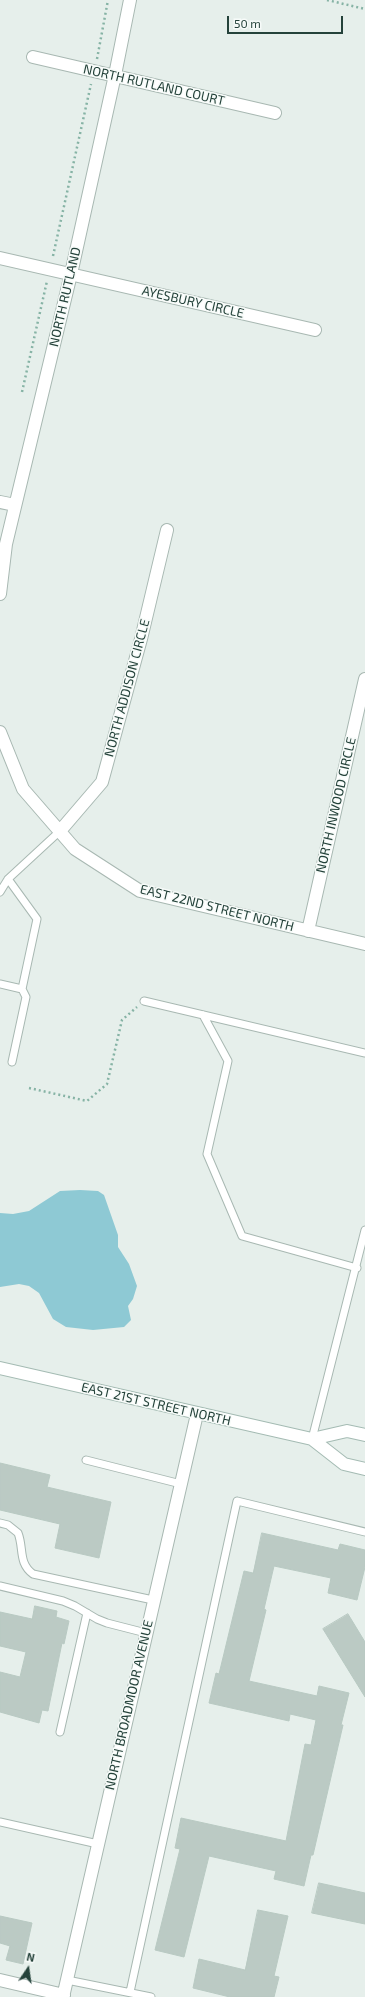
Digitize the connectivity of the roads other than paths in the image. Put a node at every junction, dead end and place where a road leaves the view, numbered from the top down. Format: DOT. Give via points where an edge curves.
graph roads {
  1 [pos="130,0"];
  2 [pos="33,56"];
  3 [pos="115,76"];
  4 [pos="275,113"];
  5 [pos="0,258"];
  6 [pos="71,274"];
  7 [pos="315,330"];
  8 [pos="0,502"];
  9 [pos="15,506"];
  10 [pos="167,530"];
  11 [pos="0,594"];
  12 [pos="365,679"];
  13 [pos="0,732"];
  14 [pos="60,831"];
  15 [pos="8,879"];
  16 [pos="0,892"];
  17 [pos="308,931"];
  18 [pos="365,944"];
  19 [pos="0,984"];
  20 [pos="22,989"];
  21 [pos="144,1002"];
  22 [pos="203,1015"];
  23 [pos="365,1053"];
  24 [pos="12,1062"];
  25 [pos="365,1230"];
  26 [pos="357,1268"];
  27 [pos="0,1368"];
  28 [pos="197,1414"];
  29 [pos="365,1435"];
  30 [pos="312,1439"];
  31 [pos="86,1460"];
  32 [pos="365,1469"];
  33 [pos="181,1484"];
  34 [pos="0,1523"];
  35 [pos="365,1532"];
  36 [pos="0,1586"];
  37 [pos="153,1600"];
  38 [pos="87,1613"];
  39 [pos="146,1633"];
  40 [pos="60,1732"];
  41 [pos="0,1822"];
  42 [pos="98,1844"];
  43 [pos="0,1980"];
  44 [pos="67,1980"];
  45 [pos="130,1992"];
  46 [pos="63,1996"];
  47 [pos="151,1997"];
  1 -- 3 [label="street, NORTH RUTLAND"];
  2 -- 3 [label="street, NORTH RUTLAND COURT"];
  3 -- 4 [label="street, NORTH RUTLAND COURT"];
  3 -- 6 [label="street, NORTH RUTLAND"];
  5 -- 6 [label="street, AYESBURY CIRCLE"];
  6 -- 7 [label="street, AYESBURY CIRCLE"];
  6 -- 9 [label="street, NORTH RUTLAND"];
  8 -- 9 [label="street"];
  9 -- 11 [label="street, NORTH RUTLAND" via="6,544"];
  10 -- 14 [label="street, NORTH ADDISON CIRCLE" via="142,639 102,782"];
  12 -- 17 [label="street, NORTH INWOOD CIRCLE"];
  13 -- 14 [label="street, EAST 22ND STREET NORTH" via="23,789"];
  14 -- 15 [label="lane"];
  14 -- 17 [label="street, EAST 22ND STREET NORTH" via="75,849 140,891"];
  15 -- 16 [label="lane"];
  15 -- 20 [label="lane" via="37,919"];
  17 -- 18 [label="street, EAST 22ND STREET NORTH"];
  19 -- 20 [label="lane"];
  20 -- 24 [label="lane" via="26,997"];
  21 -- 22 [label="lane"];
  22 -- 23 [label="lane"];
  22 -- 26 [label="lane" via="228,1061 207,1154 242,1236"];
  25 -- 26 [label="lane"];
  26 -- 30 [label="lane"];
  27 -- 28 [label="street, EAST 21ST STREET NORTH"];
  28 -- 30 [label="street, EAST 21ST STREET NORTH"];
  28 -- 33 [label="street, NORTH BROADMOOR AVENUE"];
  29 -- 30 [label="street, EAST 21ST STREET NORTH" via="346,1431"];
  30 -- 32 [label="street, EAST 21ST STREET NORTH" via="344,1464"];
  31 -- 33 [label="lane"];
  33 -- 37 [label="street, NORTH BROADMOOR AVENUE"];
  34 -- 37 [label="lane" via="8,1525 18,1533 23,1563 33,1574"];
  35 -- 45 [label="lane" via="237,1501"];
  36 -- 38 [label="lane" via="63,1601"];
  37 -- 39 [label="street, NORTH BROADMOOR AVENUE"];
  38 -- 39 [label="lane" via="107,1623"];
  38 -- 40 [label="lane"];
  39 -- 42 [label="street, NORTH BROADMOOR AVENUE"];
  41 -- 42 [label="lane"];
  42 -- 44 [label="street, NORTH BROADMOOR AVENUE"];
  43 -- 46 [label="street"];
  44 -- 45 [label="lane"];
  44 -- 46 [label="street, NORTH BROADMOOR AVENUE"];
  45 -- 47 [label="lane"];
}
